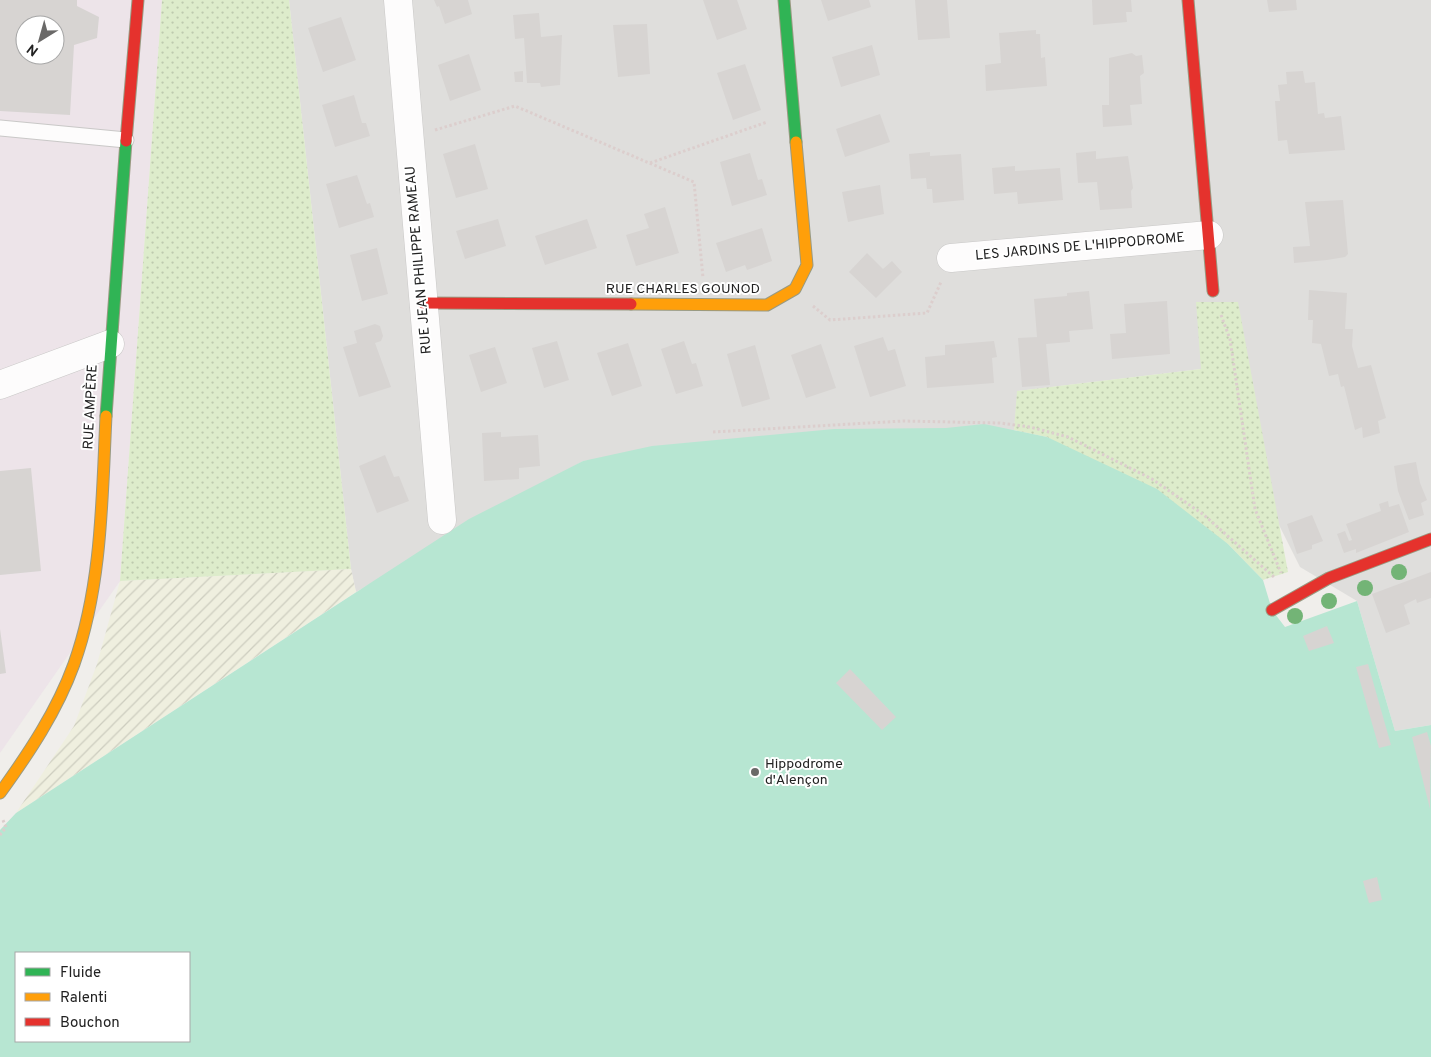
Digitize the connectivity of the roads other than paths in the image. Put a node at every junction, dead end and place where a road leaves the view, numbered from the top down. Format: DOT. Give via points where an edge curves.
graph roads {
  1 [pos="138,0"];
  2 [pos="398,0"];
  3 [pos="784,0"];
  4 [pos="1188,0"];
  5 [pos="0,128"];
  6 [pos="126,140"];
  7 [pos="1209,235"];
  8 [pos="951,258"];
  9 [pos="1213,291"];
  10 [pos="423,303"];
  11 [pos="110,344"];
  12 [pos="0,385"];
  13 [pos="442,520"];
  14 [pos="1431,539"];
  15 [pos="1272,610"];
  16 [pos="0,793"];
  1 -- 6 [label="street, RUE AMPÈRE"];
  2 -- 10 [label="street, RUE JEAN PHILIPPE RAMEAU"];
  3 -- 10 [label="street, RUE CHARLES GOUNOD" via="807,265 795,289 767,305"];
  4 -- 7 [label="street"];
  5 -- 6 [label="lane"];
  6 -- 11 [label="street, RUE AMPÈRE"];
  7 -- 8 [label="street, LES JARDINS DE L'HIPPODROME"];
  7 -- 9 [label="street"];
  10 -- 13 [label="street, RUE JEAN PHILIPPE RAMEAU"];
  11 -- 12 [label="street"];
  11 -- 16 [label="street, RUE AMPÈRE" via="96,562 80,646 59,700"];
  14 -- 15 [label="street" via="1289,593"];
}
